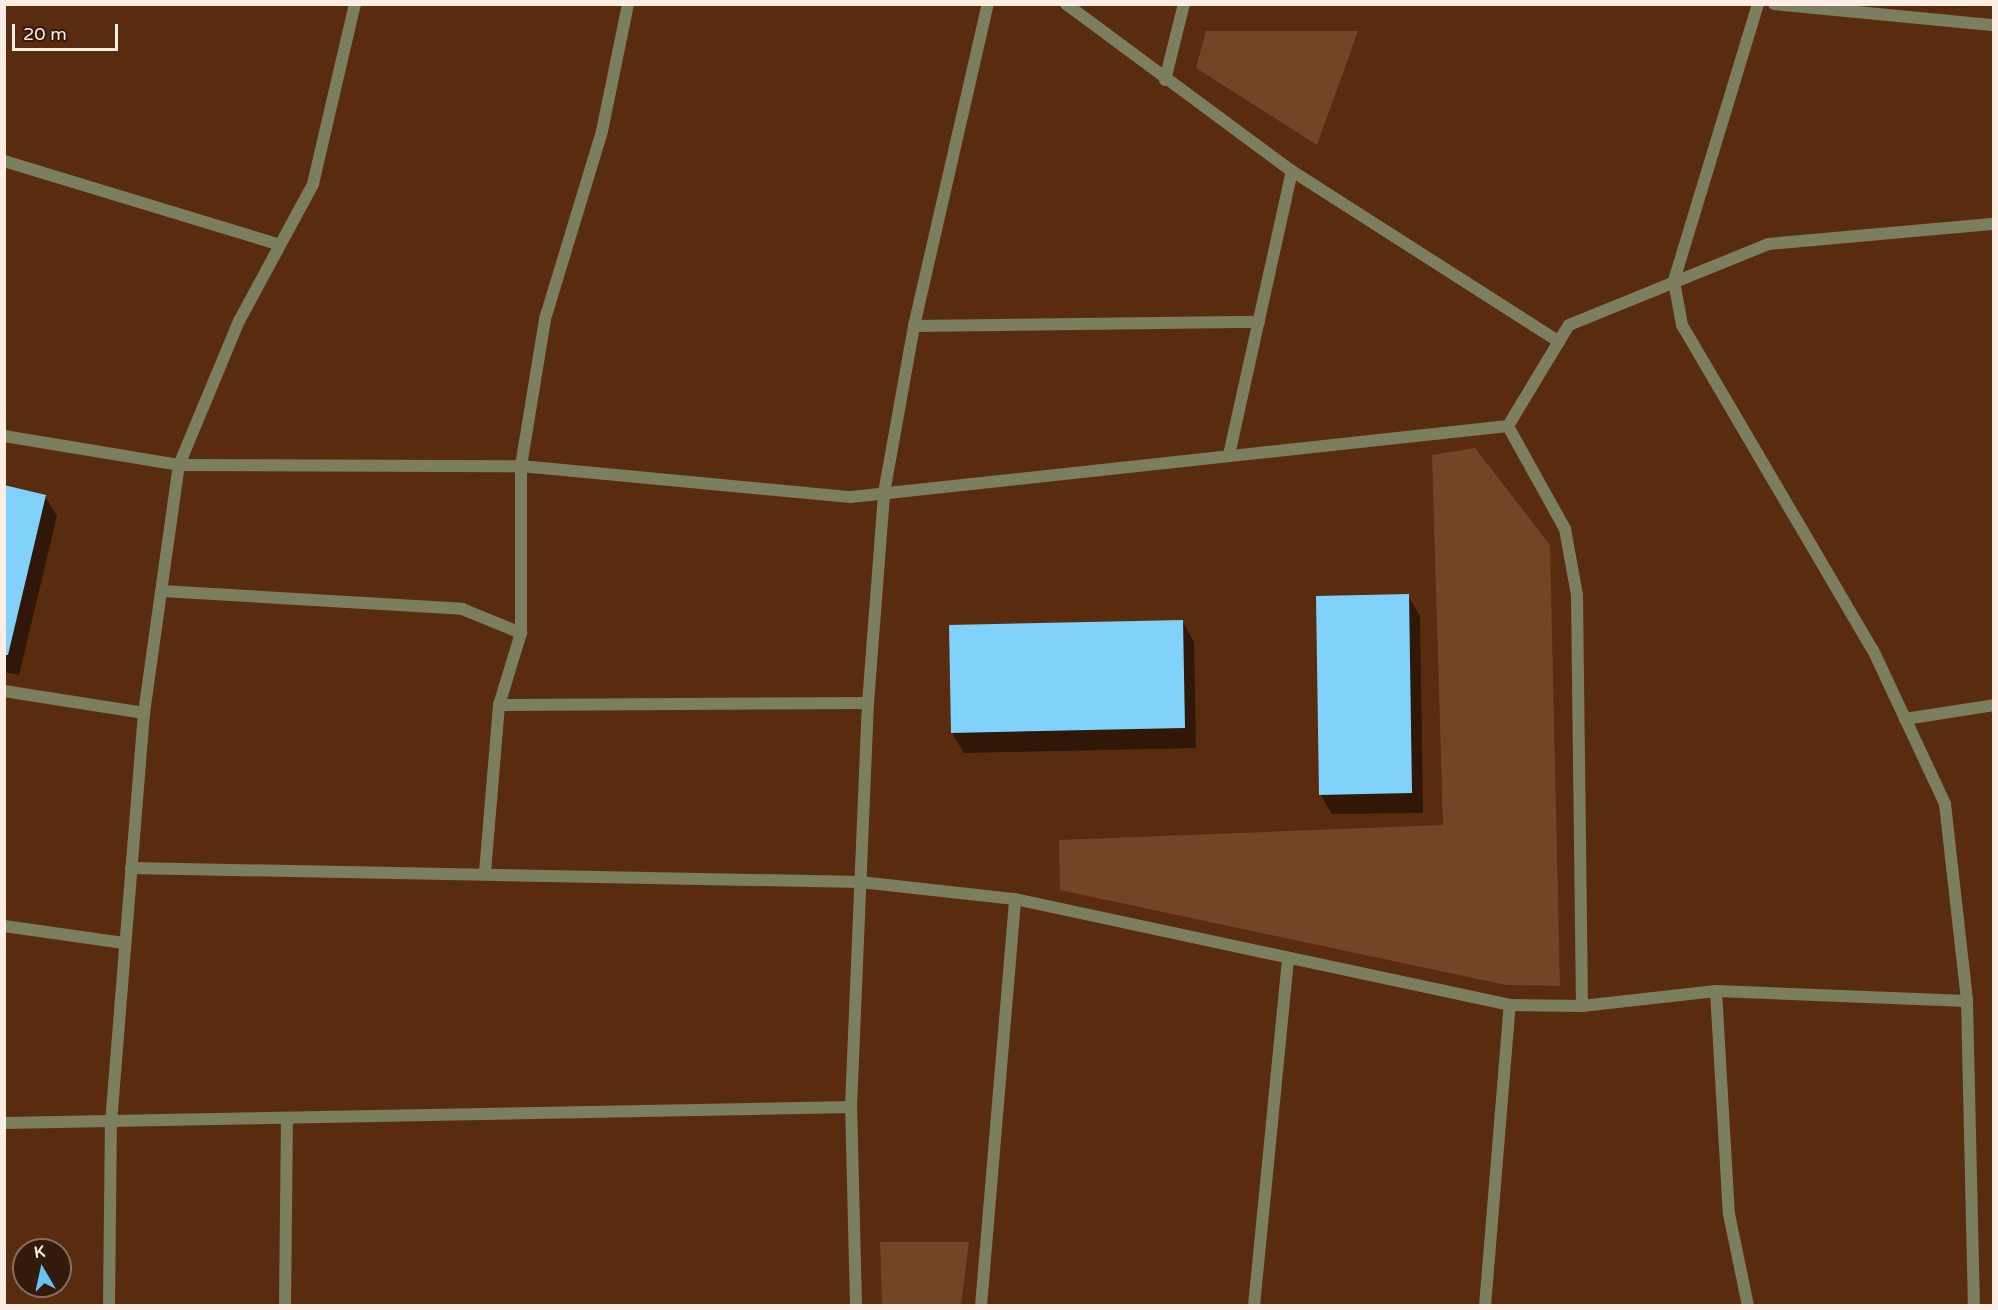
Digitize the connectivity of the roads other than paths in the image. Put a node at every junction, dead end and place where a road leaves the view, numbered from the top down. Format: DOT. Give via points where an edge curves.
graph roads {
  1 [pos="355,4"];
  2 [pos="628,4"];
  3 [pos="988,4"];
  4 [pos="1066,4"];
  5 [pos="1184,4"];
  6 [pos="1758,4"];
  7 [pos="1774,4"];
  8 [pos="1994,25"];
  9 [pos="1165,80"];
  10 [pos="4,161"];
  11 [pos="1292,171"];
  12 [pos="1994,224"];
  13 [pos="280,245"];
  14 [pos="1674,281"];
  15 [pos="1259,322"];
  16 [pos="914,326"];
  17 [pos="1559,342"];
  18 [pos="1508,426"];
  19 [pos="4,436"];
  20 [pos="1229,455"];
  21 [pos="179,465"];
  22 [pos="521,466"];
  23 [pos="884,493"];
  24 [pos="162,591"];
  25 [pos="521,633"];
  26 [pos="4,691"];
  27 [pos="868,703"];
  28 [pos="499,705"];
  29 [pos="1994,705"];
  30 [pos="144,713"];
  31 [pos="1905,719"];
  32 [pos="130,868"];
  33 [pos="485,873"];
  34 [pos="860,882"];
  35 [pos="1015,899"];
  36 [pos="4,926"];
  37 [pos="124,943"];
  38 [pos="1288,961"];
  39 [pos="1716,991"];
  40 [pos="1967,1001"];
  41 [pos="1510,1005"];
  42 [pos="1582,1006"];
  43 [pos="851,1107"];
  44 [pos="287,1119"];
  45 [pos="4,1123"];
  46 [pos="111,1123"];
  47 [pos="109,1305"];
  48 [pos="285,1305"];
  49 [pos="856,1305"];
  50 [pos="981,1305"];
  51 [pos="1254,1305"];
  52 [pos="1485,1305"];
  53 [pos="1748,1305"];
  54 [pos="1974,1305"];
  1 -- 13 [label="street" via="313,184"];
  2 -- 22 [label="street" via="602,131 545,319"];
  3 -- 16 [label="street"];
  4 -- 9 [label="street"];
  5 -- 9 [label="street"];
  6 -- 14 [label="street"];
  7 -- 8 [label="street"];
  9 -- 11 [label="street"];
  10 -- 13 [label="street"];
  11 -- 15 [label="street"];
  11 -- 17 [label="street"];
  12 -- 14 [label="street" via="1768,244"];
  13 -- 21 [label="street" via="239,321"];
  14 -- 17 [label="street" via="1569,324"];
  14 -- 31 [label="street" via="1682,325 1774,473"];
  15 -- 16 [label="street"];
  15 -- 20 [label="street"];
  16 -- 23 [label="street"];
  17 -- 18 [label="street"];
  18 -- 20 [label="street"];
  18 -- 42 [label="street" via="1565,529 1577,595"];
  19 -- 21 [label="street"];
  20 -- 23 [label="street"];
  21 -- 22 [label="street"];
  21 -- 24 [label="street"];
  22 -- 23 [label="street" via="851,497"];
  22 -- 25 [label="street"];
  23 -- 27 [label="street"];
  24 -- 25 [label="street" via="462,609"];
  24 -- 30 [label="street"];
  25 -- 28 [label="street"];
  26 -- 30 [label="street"];
  27 -- 28 [label="street"];
  27 -- 34 [label="street"];
  28 -- 33 [label="street"];
  29 -- 31 [label="street"];
  30 -- 32 [label="street"];
  31 -- 40 [label="street" via="1945,804"];
  32 -- 33 [label="street"];
  32 -- 37 [label="street"];
  33 -- 34 [label="street"];
  34 -- 35 [label="street"];
  34 -- 43 [label="street"];
  35 -- 38 [label="street"];
  35 -- 50 [label="street"];
  36 -- 37 [label="street"];
  37 -- 46 [label="street"];
  38 -- 41 [label="street"];
  38 -- 51 [label="street"];
  39 -- 40 [label="street"];
  39 -- 42 [label="street"];
  39 -- 53 [label="street" via="1729,1214"];
  40 -- 54 [label="street"];
  41 -- 42 [label="street"];
  41 -- 52 [label="street"];
  43 -- 44 [label="street"];
  43 -- 49 [label="street"];
  44 -- 46 [label="street"];
  44 -- 48 [label="street"];
  45 -- 46 [label="street"];
  46 -- 47 [label="street"];
}
